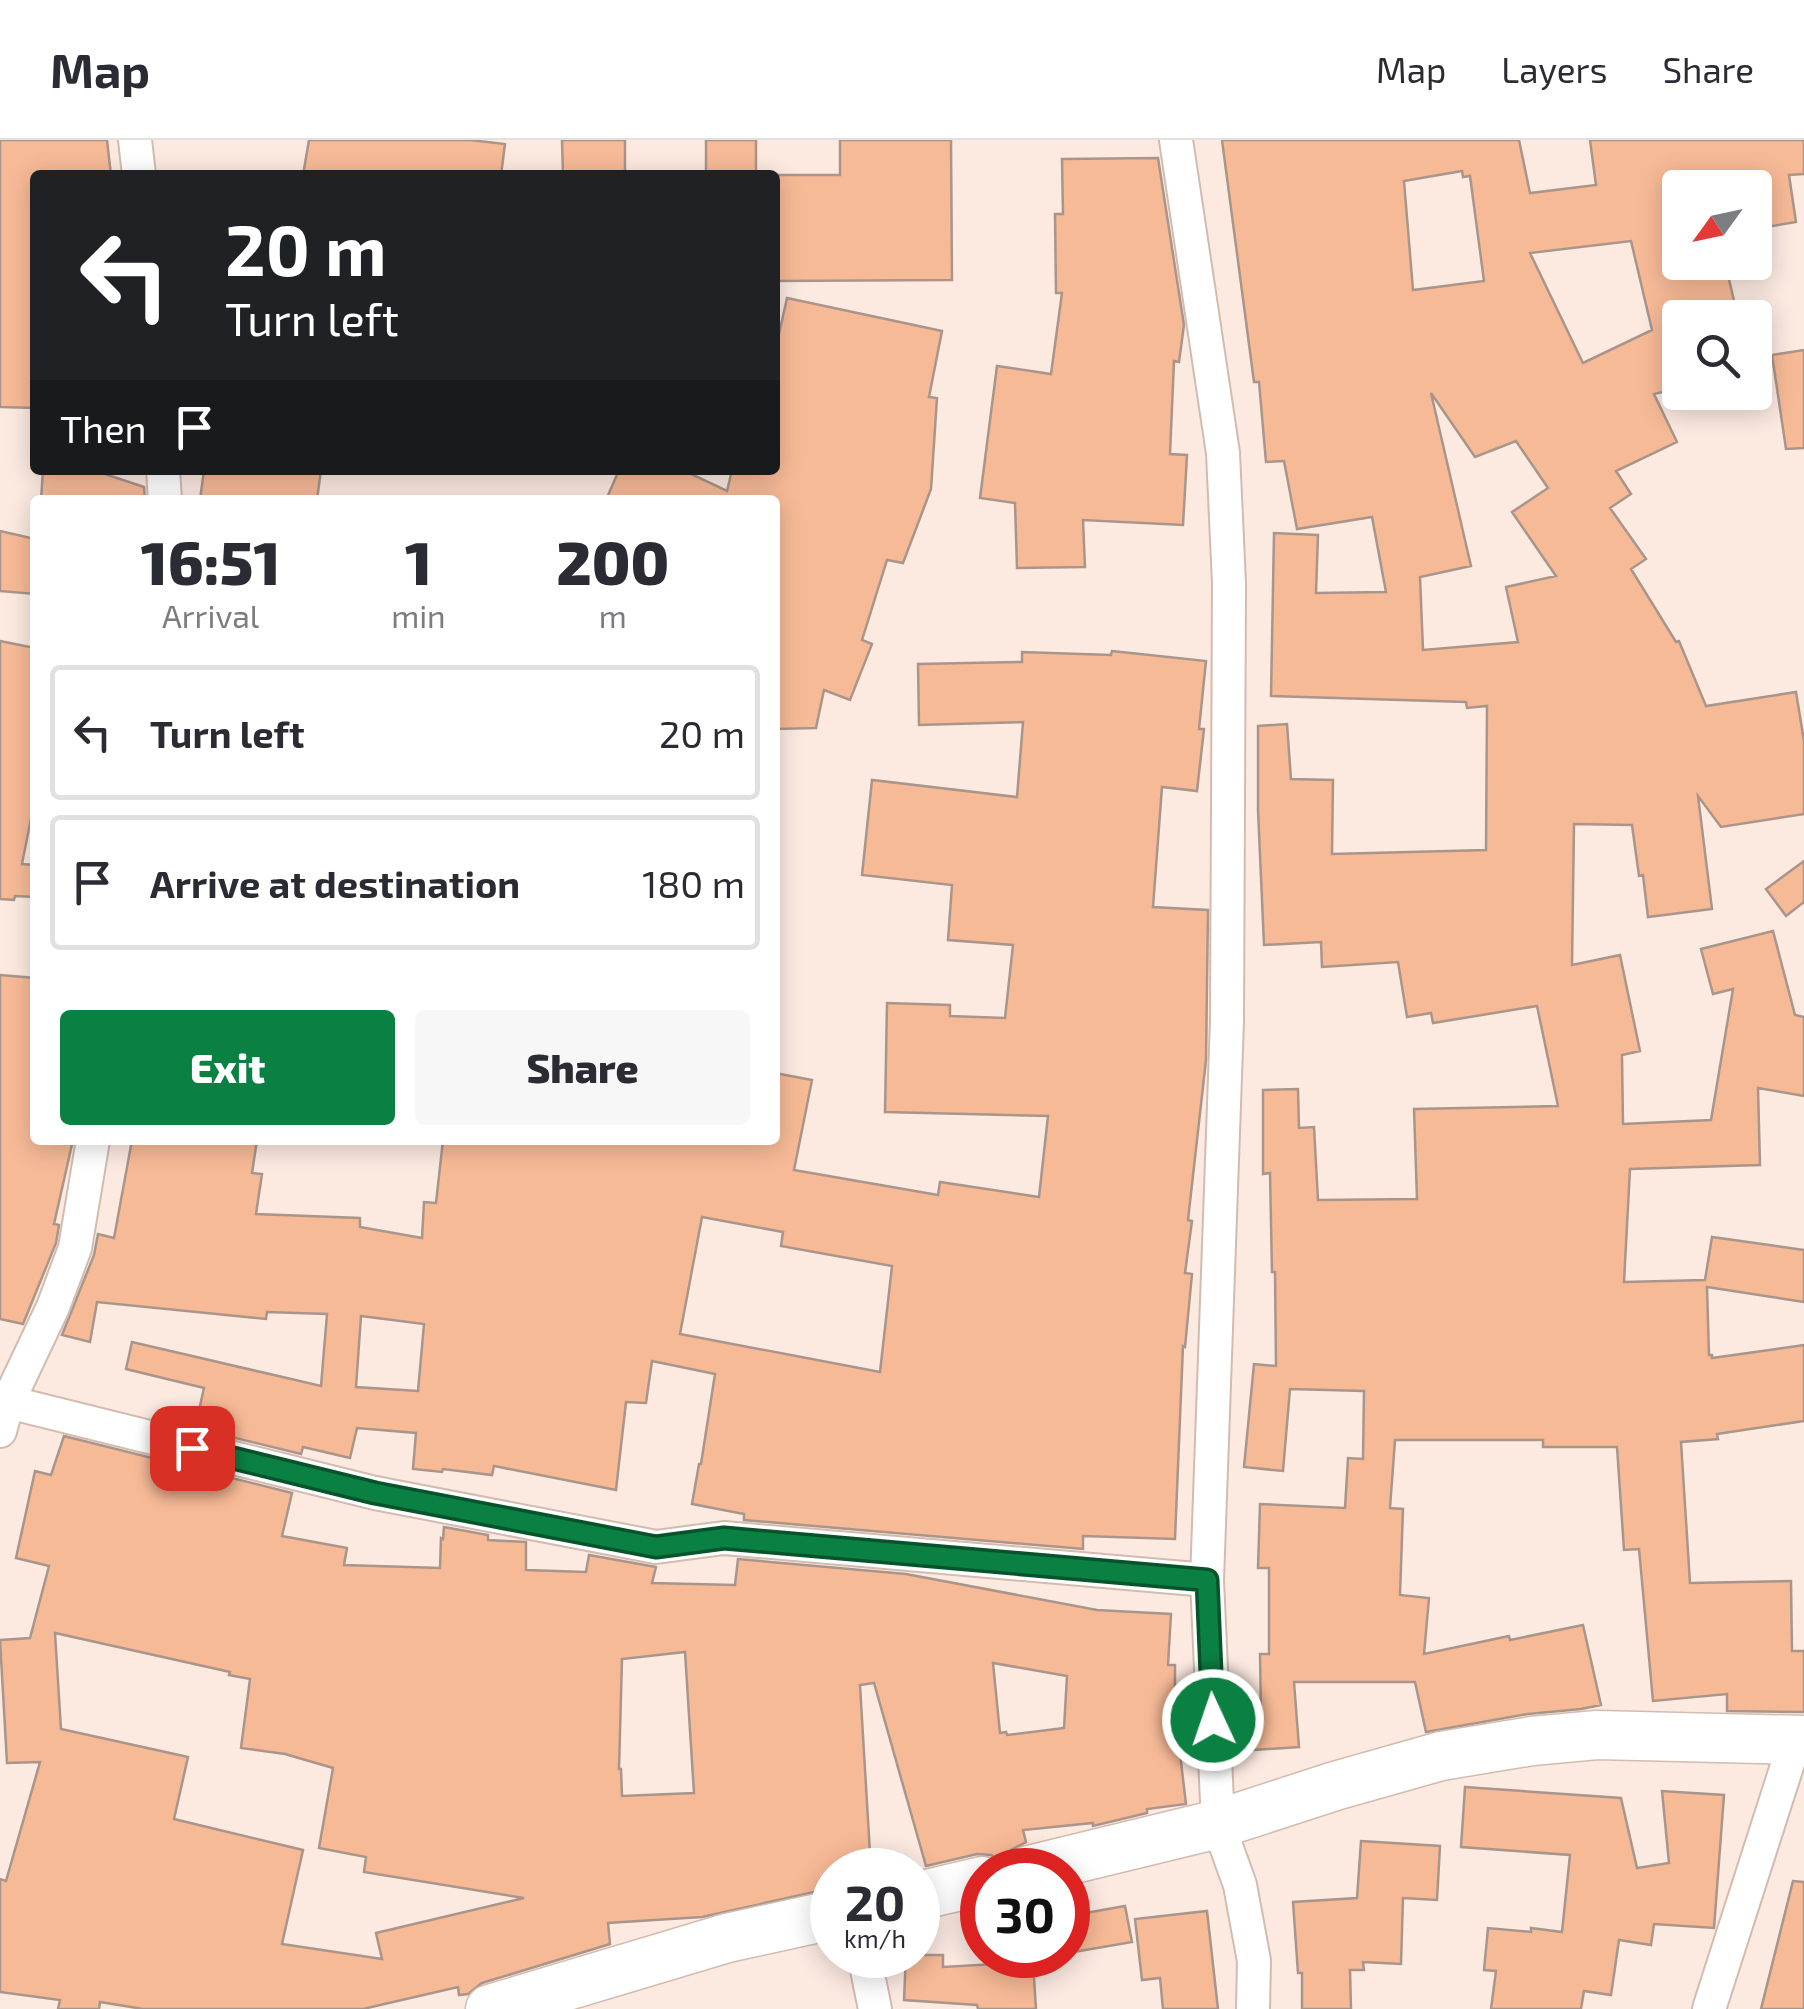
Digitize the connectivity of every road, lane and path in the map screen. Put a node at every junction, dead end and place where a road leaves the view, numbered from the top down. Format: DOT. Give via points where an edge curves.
graph roads {
  1 [pos="134,140"];
  2 [pos="1176,140"];
  3 [pos="138,170"];
  4 [pos="92,1145"];
  5 [pos="3,1411"];
  6 [pos="1207,1580"];
  7 [pos="1800,1741"];
  8 [pos="1218,1824"];
  9 [pos="1090,1855"];
  10 [pos="810,1920"];
  11 [pos="869,1978"];
  12 [pos="490,2009"];
  13 [pos="875,2009"];
  14 [pos="1253,2009"];
  15 [pos="1709,2009"];
  1 -- 3 [label="street"];
  2 -- 6 [label="street" via="1222,454 1229,582 1228,1021"];
  4 -- 5 [label="street" via="74,1248"];
  5 -- 6 [label="street" via="656,1547 724,1538"];
  6 -- 8 [label="street"];
  7 -- 8 [label="street" via="1597,1735 1532,1742 1441,1756"];
  7 -- 15 [label="street"];
  8 -- 9 [label="street"];
  8 -- 14 [label="street" via="1240,1886 1254,1961"];
  10 -- 12 [label="street"];
  11 -- 13 [label="street"];
}
